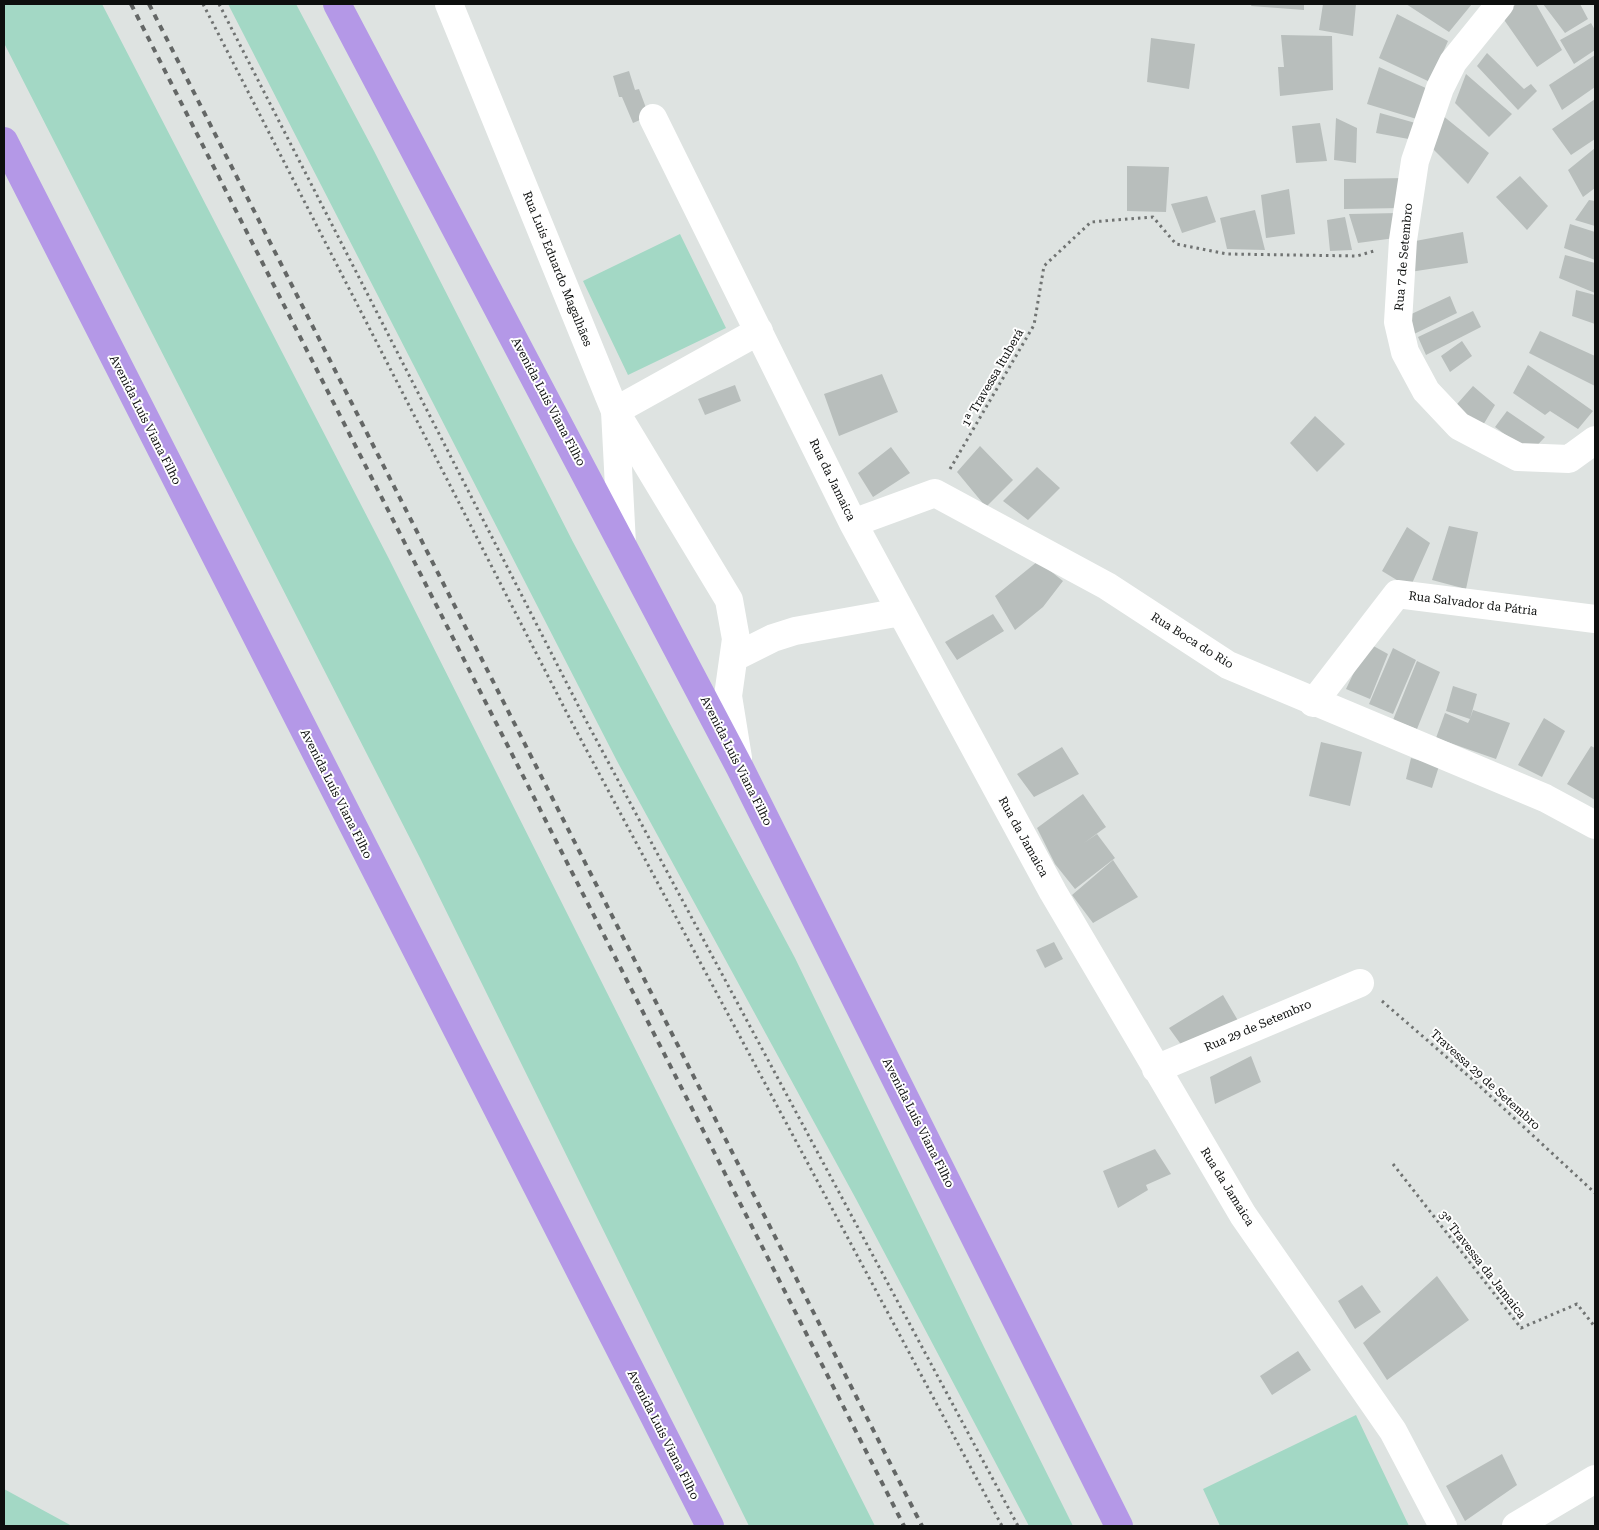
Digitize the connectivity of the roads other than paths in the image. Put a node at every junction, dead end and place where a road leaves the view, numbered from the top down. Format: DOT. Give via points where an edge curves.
graph roads {
  1 [pos="337,4"];
  2 [pos="448,4"];
  3 [pos="1500,4"];
  4 [pos="653,118"];
  5 [pos="4,142"];
  6 [pos="759,331"];
  7 [pos="615,411"];
  8 [pos="1595,440"];
  9 [pos="853,523"];
  10 [pos="622,544"];
  11 [pos="901,612"];
  12 [pos="1595,619"];
  13 [pos="735,657"];
  14 [pos="1313,703"];
  15 [pos="740,768"];
  16 [pos="1595,825"];
  17 [pos="1360,983"];
  18 [pos="1156,1069"];
  19 [pos="1595,1479"];
  20 [pos="710,1526"];
  21 [pos="1119,1526"];
  22 [pos="1443,1526"];
  23 [pos="1516,1526"];
  1 -- 10 [label="highway, Avenida Luís Viana Filho"];
  2 -- 7 [label="street, Rua Luís Eduardo Magalhães"];
  3 -- 8 [label="street, Rua 7 de Setembro" via="1453,62 1440,88 1415,161 1403,240 1398,322 1405,352 1426,391 1458,426 1518,457 1569,459"];
  4 -- 6 [label="street, Rua da Jamaica"];
  5 -- 20 [label="highway, Avenida Luís Viana Filho"];
  6 -- 7 [label="street"];
  6 -- 9 [label="street, Rua da Jamaica"];
  7 -- 10 [label="street, Rua Luís Eduardo Magalhães"];
  7 -- 13 [label="street" via="729,600 736,640"];
  9 -- 11 [label="street, Rua da Jamaica"];
  9 -- 14 [label="street, Rua Boca do Rio" via="935,493 1107,586 1228,665"];
  10 -- 15 [label="highway, Avenida Luís Viana Filho"];
  11 -- 13 [label="street" via="795,631"];
  11 -- 18 [label="street, Rua da Jamaica" via="1053,892"];
  12 -- 14 [label="street, Rua Salvador da Pátria" via="1396,594"];
  13 -- 15 [label="street" via="728,696"];
  14 -- 16 [label="street, Rua Boca do Rio" via="1544,798"];
  15 -- 21 [label="highway, Avenida Luís Viana Filho"];
  17 -- 18 [label="street, Rua 29 de Setembro"];
  18 -- 22 [label="street, Rua da Jamaica" via="1243,1215 1393,1431"];
  19 -- 23 [label="street"];
}
